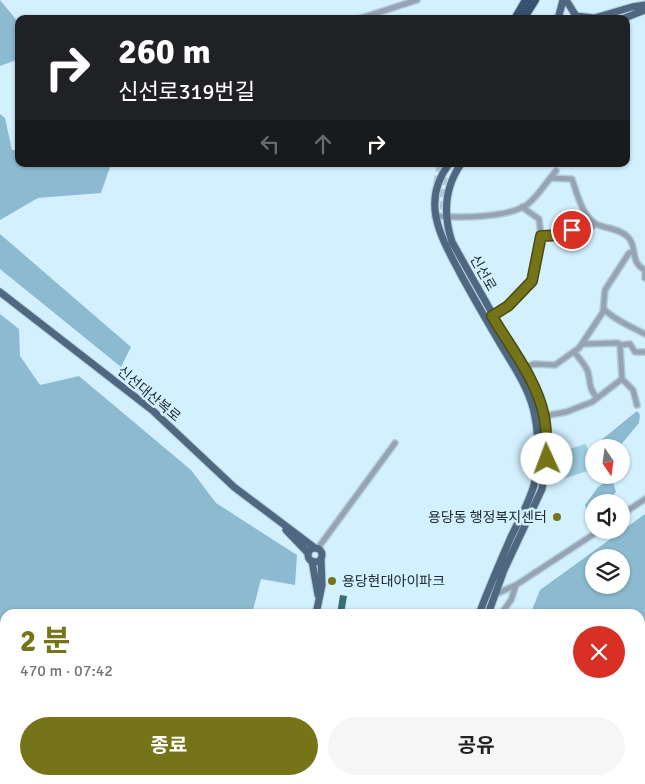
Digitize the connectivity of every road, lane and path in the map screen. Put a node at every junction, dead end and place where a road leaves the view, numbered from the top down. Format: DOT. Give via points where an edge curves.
graph roads {
  1 [pos="417,0"];
  2 [pos="535,0"];
  3 [pos="565,0"];
  4 [pos="527,4"];
  5 [pos="645,6"];
  6 [pos="645,10"];
  7 [pos="370,15"];
  8 [pos="518,15"];
  9 [pos="559,15"];
  10 [pos="575,15"];
  11 [pos="604,15"];
  12 [pos="630,16"];
  13 [pos="448,167"];
  14 [pos="459,167"];
  15 [pos="556,171"];
  16 [pos="550,178"];
  17 [pos="522,207"];
  18 [pos="436,216"];
  19 [pos="446,217"];
  20 [pos="595,223"];
  21 [pos="541,236"];
  22 [pos="632,252"];
  23 [pos="645,272"];
  24 [pos="645,278"];
  25 [pos="0,292"];
  26 [pos="604,309"];
  27 [pos="492,316"];
  28 [pos="645,334"];
  29 [pos="582,344"];
  30 [pos="620,346"];
  31 [pos="574,352"];
  32 [pos="645,352"];
  33 [pos="523,368"];
  34 [pos="622,379"];
  35 [pos="597,398"];
  36 [pos="536,404"];
  37 [pos="637,405"];
  38 [pos="544,416"];
  39 [pos="395,443"];
  40 [pos="645,499"];
  41 [pos="630,509"];
  42 [pos="278,520"];
  43 [pos="586,539"];
  44 [pos="317,548"];
  45 [pos="308,553"];
  46 [pos="321,559"];
  47 [pos="312,561"];
  48 [pos="516,585"];
  49 [pos="496,594"];
  50 [pos="318,598"];
  51 [pos="317,609"];
  52 [pos="481,609"];
  53 [pos="490,609"];
  54 [pos="505,609"];
  1 -- 7 [label="street"];
  2 -- 4 [label="highway"];
  3 -- 9 [label="main road"];
  3 -- 10 [label="main road"];
  4 -- 8 [label="highway"];
  5 -- 11 [label="main road"];
  6 -- 12 [label="main road"];
  13 -- 18 [label="main road, 신선로" via="435,197"];
  14 -- 19 [label="main road, 신선로" via="449,186"];
  15 -- 16 [label="street"];
  16 -- 17 [label="street"];
  16 -- 20 [label="street" via="572,180 586,213"];
  17 -- 19 [label="street" via="484,216"];
  17 -- 21 [label="street" via="538,219"];
  18 -- 19 [label="street"];
  18 -- 36 [label="main road, 신선로" via="441,237"];
  19 -- 27 [label="main road, 신선로" via="452,242"];
  20 -- 21 [label="street" via="564,235"];
  20 -- 22 [label="street" via="622,232 630,239"];
  21 -- 27 [label="street" via="532,281 508,306"];
  22 -- 23 [label="street"];
  22 -- 26 [label="street" via="605,290"];
  23 -- 24 [label="street"];
  25 -- 42 [label="main road, 신선대산복로" via="152,410 234,487"];
  26 -- 28 [label="street"];
  26 -- 29 [label="street"];
  27 -- 33 [label="main road, 신선로"];
  29 -- 30 [label="street" via="618,342"];
  29 -- 31 [label="street"];
  30 -- 32 [label="street" via="630,344 634,352"];
  30 -- 34 [label="street"];
  31 -- 33 [label="street" via="555,365 534,364"];
  31 -- 35 [label="street" via="588,371 589,386"];
  33 -- 36 [label="main road, 신선로"];
  34 -- 35 [label="street"];
  34 -- 37 [label="street" via="633,390"];
  35 -- 38 [label="street" via="566,412"];
  36 -- 38 [label="main road, 신선로"];
  36 -- 52 [label="main road, 신선로" via="534,483"];
  38 -- 49 [label="main road, 신선로" via="547,459 542,488"];
  39 -- 44 [label="street"];
  40 -- 41 [label="street"];
  42 -- 44 [label="main road, 신선대산복로"];
  42 -- 45 [label="main road, 신선대산복로"];
  43 -- 48 [label="street"];
  44 -- 45 [label="main road"];
  44 -- 46 [label="main road, 신선대산복로" via="322,553"];
  45 -- 47 [label="main road, 신선대산복로"];
  46 -- 47 [label="main road"];
  46 -- 50 [label="main road, 신선대산복로" via="322,585"];
  47 -- 50 [label="main road, 신선대산복로"];
  48 -- 49 [label="street"];
  48 -- 54 [label="street"];
  49 -- 53 [label="main road, 신선로"];
  50 -- 51 [label="main road, 신선대산복로"];
}
